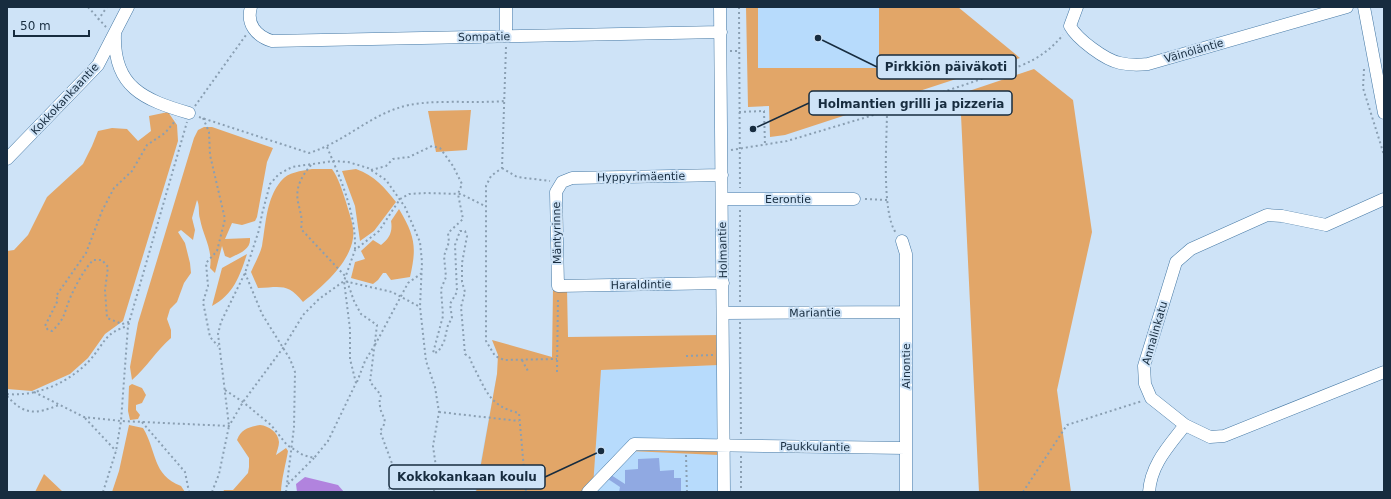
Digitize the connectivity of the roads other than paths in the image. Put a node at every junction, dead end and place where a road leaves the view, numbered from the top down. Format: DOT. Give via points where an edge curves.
graph roads {
  1 [pos="128,7"];
  2 [pos="251,7"];
  3 [pos="506,7"];
  4 [pos="720,7"];
  5 [pos="1077,7"];
  6 [pos="1347,7"];
  7 [pos="1364,7"];
  8 [pos="721,32"];
  9 [pos="115,33"];
  10 [pos="506,36"];
  11 [pos="189,113"];
  12 [pos="1384,113"];
  13 [pos="7,159"];
  14 [pos="722,175"];
  15 [pos="562,182"];
  16 [pos="722,199"];
  17 [pos="854,199"];
  18 [pos="1384,199"];
  19 [pos="902,241"];
  20 [pos="723,283"];
  21 [pos="558,286"];
  22 [pos="906,312"];
  23 [pos="723,313"];
  24 [pos="1384,372"];
  25 [pos="1185,425"];
  26 [pos="724,446"];
  27 [pos="906,448"];
  28 [pos="588,492"];
  29 [pos="724,492"];
  30 [pos="906,492"];
  31 [pos="1149,492"];
  1 -- 9 [label="street, Kokkokankaantie"];
  2 -- 10 [label="street, Sompatie" via="249,13 252,27 263,38 272,41"];
  3 -- 10 [label="street"];
  4 -- 8 [label="street, Holmantie"];
  5 -- 6 [label="street, Väinöläntie" via="1070,26 1075,35 1118,63 1132,65 1148,64"];
  7 -- 12 [label="street"];
  8 -- 10 [label="street, Sompatie"];
  8 -- 14 [label="street, Holmantie"];
  9 -- 11 [label="street, Kokkokankaantie" via="116,58 121,72 131,86 157,104"];
  9 -- 13 [label="street, Kokkokankaantie" via="98,65 87,78"];
  14 -- 15 [label="street, Hyppyrimäentie" via="572,178"];
  14 -- 16 [label="street, Holmantie"];
  15 -- 21 [label="street, Mäntyrinne" via="556,192"];
  16 -- 17 [label="street, Eerontie"];
  16 -- 20 [label="street, Holmantie"];
  18 -- 25 [label="street, Annalinkatu" via="1326,225 1267,215 1191,249 1176,262 1144,366 1145,384 1151,398"];
  19 -- 22 [label="street, Ainontie" via="906,254"];
  20 -- 21 [label="street, Haraldintie"];
  20 -- 23 [label="street, Holmantie"];
  22 -- 23 [label="street, Mariantie"];
  22 -- 27 [label="street, Ainontie"];
  23 -- 26 [label="street, Holmantie"];
  24 -- 25 [label="street" via="1224,436 1210,437"];
  25 -- 31 [label="street" via="1154,467"];
  26 -- 27 [label="street, Paukkulantie"];
  26 -- 28 [label="street, Paukkulantie" via="686,443 634,444"];
  26 -- 29 [label="street, Holmantie"];
  27 -- 30 [label="street, Ainontie"];
}
